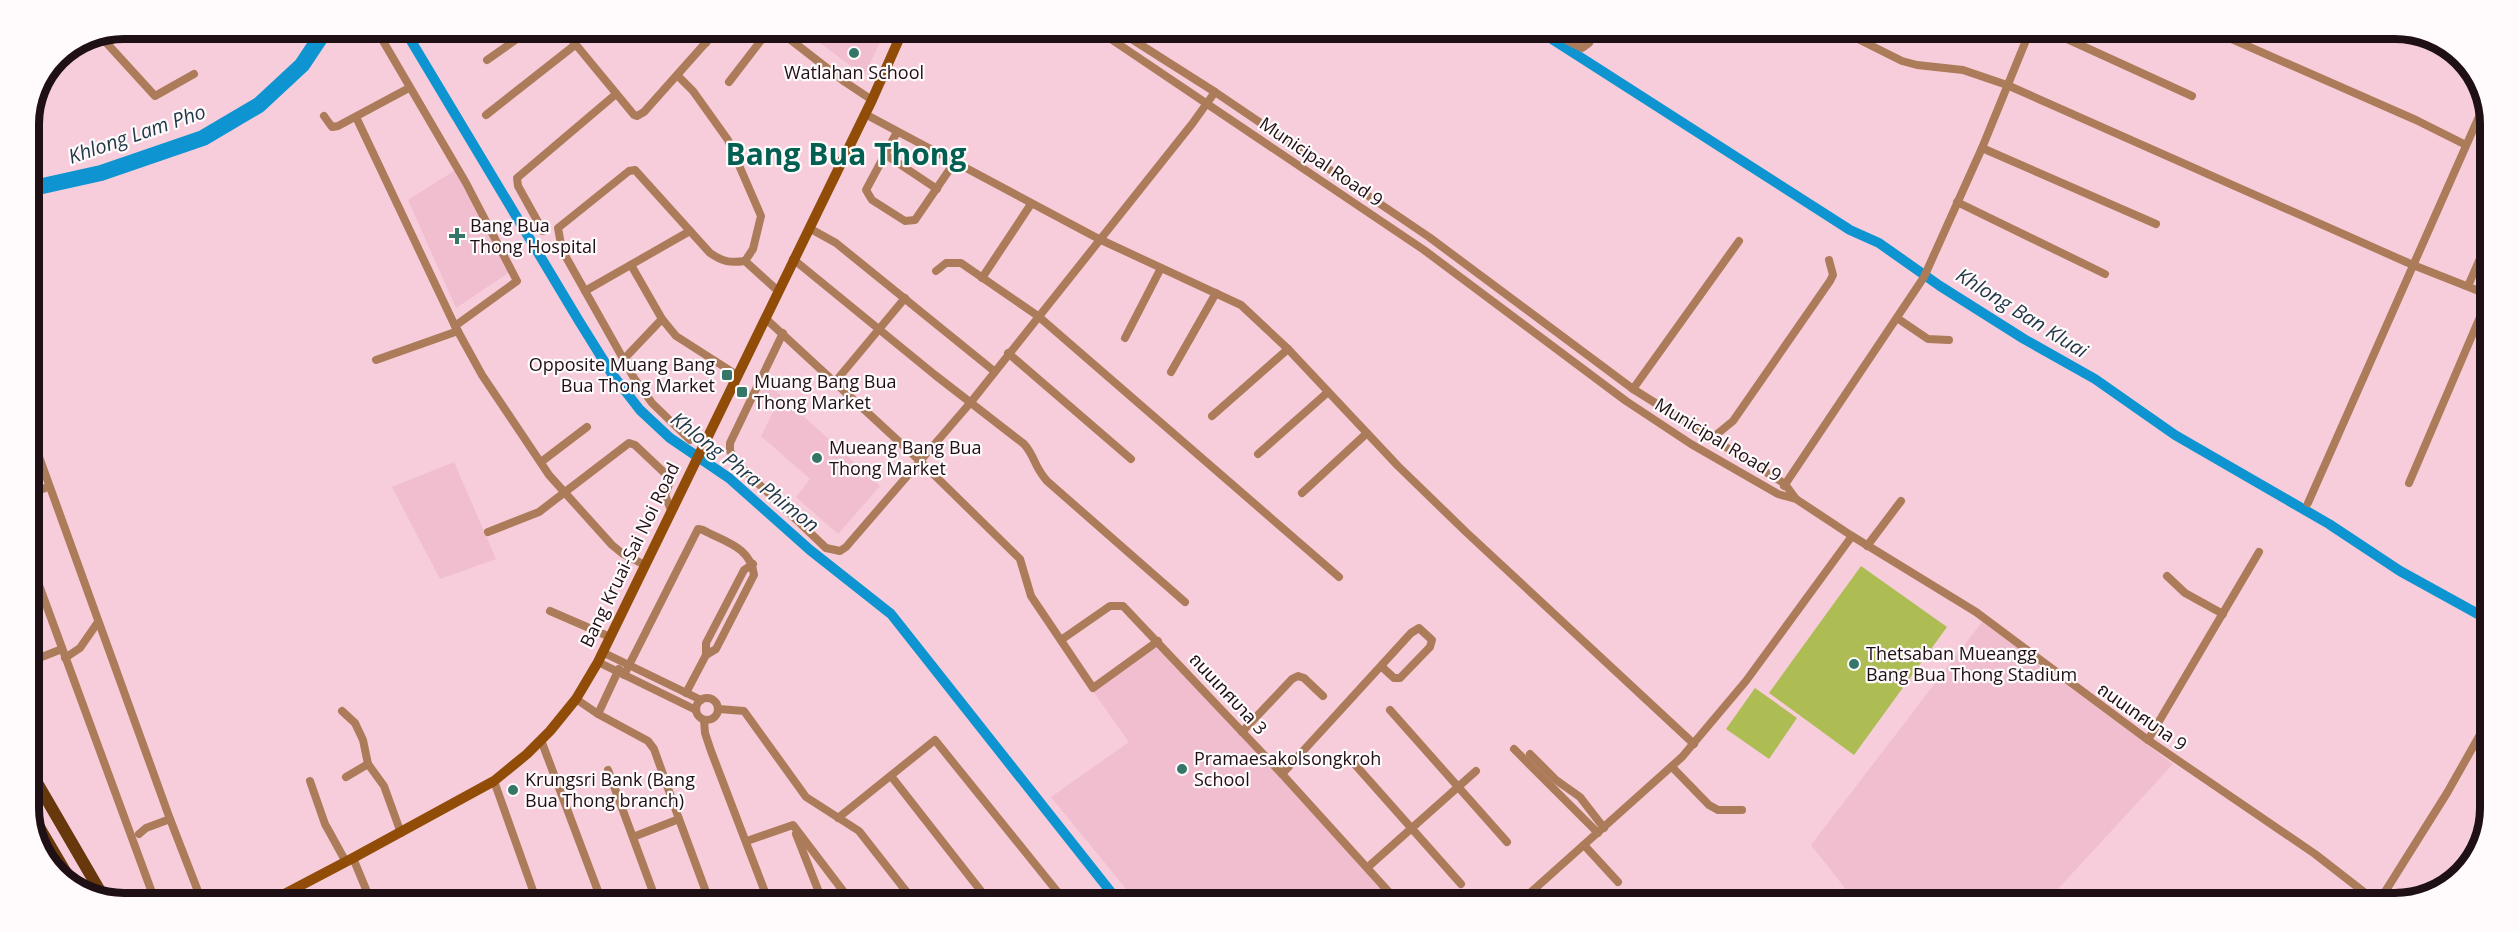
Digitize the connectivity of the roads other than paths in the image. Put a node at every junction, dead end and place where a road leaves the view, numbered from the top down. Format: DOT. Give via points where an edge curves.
graph roads {
  1 [pos="382,39"];
  2 [pos="517,39"];
  3 [pos="569,39"];
  4 [pos="701,39"];
  5 [pos="709,39"];
  6 [pos="762,39"];
  7 [pos="789,39"];
  8 [pos="899,39"];
  9 [pos="1111,39"];
  10 [pos="1132,39"];
  11 [pos="1564,39"];
  12 [pos="1591,39"];
  13 [pos="1858,39"];
  14 [pos="2026,39"];
  15 [pos="2067,39"];
  16 [pos="2232,39"];
  17 [pos="105,42"];
  18 [pos="706,43"];
  19 [pos="574,45"];
  20 [pos="488,60"];
  21 [pos="194,74"];
  22 [pos="678,76"];
  23 [pos="729,82"];
  24 [pos="2007,85"];
  25 [pos="409,88"];
  26 [pos="1215,92"];
  27 [pos="616,94"];
  28 [pos="2192,96"];
  29 [pos="872,100"];
  30 [pos="1208,103"];
  31 [pos="865,114"];
  32 [pos="2479,115"];
  33 [pos="324,116"];
  34 [pos="486,116"];
  35 [pos="356,117"];
  36 [pos="897,132"];
  37 [pos="2466,145"];
  38 [pos="1982,148"];
  39 [pos="886,155"];
  40 [pos="954,163"];
  41 [pos="937,189"];
  42 [pos="1958,202"];
  43 [pos="1031,204"];
  44 [pos="2156,224"];
  45 [pos="809,228"];
  46 [pos="543,231"];
  47 [pos="690,231"];
  48 [pos="1099,239"];
  49 [pos="1739,241"];
  50 [pos="793,259"];
  51 [pos="2480,259"];
  52 [pos="1829,260"];
  53 [pos="745,261"];
  54 [pos="631,265"];
  55 [pos="2413,265"];
  56 [pos="1161,268"];
  57 [pos="936,271"];
  58 [pos="2104,274"];
  59 [pos="982,278"];
  60 [pos="2468,286"];
  61 [pos="585,291"];
  62 [pos="778,291"];
  63 [pos="2480,291"];
  64 [pos="1216,293"];
  65 [pos="905,298"];
  66 [pos="1038,316"];
  67 [pos="2480,316"];
  68 [pos="765,318"];
  69 [pos="1898,318"];
  70 [pos="662,319"];
  71 [pos="457,328"];
  72 [pos="879,328"];
  73 [pos="783,333"];
  74 [pos="1125,338"];
  75 [pos="1949,340"];
  76 [pos="1288,349"];
  77 [pos="1008,353"];
  78 [pos="376,360"];
  79 [pos="623,360"];
  80 [pos="994,371"];
  81 [pos="1171,372"];
  82 [pos="737,375"];
  83 [pos="835,382"];
  84 [pos="1633,389"];
  85 [pos="1328,392"];
  86 [pos="970,402"];
  87 [pos="1212,416"];
  88 [pos="587,427"];
  89 [pos="1367,433"];
  90 [pos="690,440"];
  91 [pos="1712,440"];
  92 [pos="1258,454"];
  93 [pos="1131,459"];
  94 [pos="39,460"];
  95 [pos="920,461"];
  96 [pos="541,462"];
  97 [pos="2409,483"];
  98 [pos="1785,484"];
  99 [pos="48,487"];
  100 [pos="39,491"];
  101 [pos="565,493"];
  102 [pos="1302,493"];
  103 [pos="1778,494"];
  104 [pos="1796,499"];
  105 [pos="1901,501"];
  106 [pos="2308,503"];
  107 [pos="671,510"];
  108 [pos="488,532"];
  109 [pos="1852,536"];
  110 [pos="1867,546"];
  111 [pos="2259,552"];
  112 [pos="753,564"];
  113 [pos="645,565"];
  114 [pos="2167,576"];
  115 [pos="1339,577"];
  116 [pos="39,586"];
  117 [pos="1185,602"];
  118 [pos="727,604"];
  119 [pos="737,609"];
  120 [pos="550,611"];
  121 [pos="2223,614"];
  122 [pos="98,621"];
  123 [pos="610,637"];
  124 [pos="1061,640"];
  125 [pos="1158,641"];
  126 [pos="62,649"];
  127 [pos="706,655"];
  128 [pos="600,657"];
  129 [pos="39,658"];
  130 [pos="65,658"];
  131 [pos="626,663"];
  132 [pos="1381,666"];
  133 [pos="621,673"];
  134 [pos="686,693"];
  135 [pos="1323,696"];
  136 [pos="576,699"];
  137 [pos="701,700"];
  138 [pos="719,709"];
  139 [pos="696,710"];
  140 [pos="1390,710"];
  141 [pos="342,711"];
  142 [pos="598,714"];
  143 [pos="704,720"];
  144 [pos="1242,732"];
  145 [pos="2480,735"];
  146 [pos="541,740"];
  147 [pos="2148,740"];
  148 [pos="1694,744"];
  149 [pos="1514,749"];
  150 [pos="1530,754"];
  151 [pos="1351,760"];
  152 [pos="368,764"];
  153 [pos="1672,767"];
  154 [pos="608,770"];
  155 [pos="1476,771"];
  156 [pos="1282,774"];
  157 [pos="891,776"];
  158 [pos="346,777"];
  159 [pos="310,781"];
  160 [pos="494,781"];
  161 [pos="39,786"];
  162 [pos="1458,787"];
  163 [pos="1742,810"];
  164 [pos="838,818"];
  165 [pos="170,819"];
  166 [pos="679,819"];
  167 [pos="793,825"];
  168 [pos="1413,828"];
  169 [pos="1601,830"];
  170 [pos="400,833"];
  171 [pos="139,834"];
  172 [pos="633,837"];
  173 [pos="45,838"];
  174 [pos="747,841"];
  175 [pos="1507,842"];
  176 [pos="1584,845"];
  177 [pos="350,860"];
  178 [pos="61,865"];
  179 [pos="1368,867"];
  180 [pos="1618,882"];
  181 [pos="1461,884"];
  182 [pos="98,888"];
  183 [pos="152,893"];
  184 [pos="199,893"];
  185 [pos="287,893"];
  186 [pos="367,893"];
  187 [pos="534,893"];
  188 [pos="600,893"];
  189 [pos="653,893"];
  190 [pos="705,893"];
  191 [pos="766,893"];
  192 [pos="819,893"];
  193 [pos="845,893"];
  194 [pos="908,893"];
  195 [pos="983,893"];
  196 [pos="1058,893"];
  197 [pos="1390,893"];
  198 [pos="1530,893"];
  199 [pos="2365,893"];
  200 [pos="2384,893"];
  1 -- 25 [label="street"];
  2 -- 20 [label="street"];
  3 -- 19 [label="street"];
  4 -- 18 [label="street"];
  5 -- 18 [label="street"];
  6 -- 23 [label="street"];
  7 -- 29 [label="street"];
  8 -- 29 [label="main road, Bang Kruai-Sai Noi Road"];
  9 -- 30 [label="street, Municipal Road 9"];
  10 -- 26 [label="street, Municipal Road 9"];
  11 -- 12 [label="street" via="1582,48"];
  13 -- 24 [label="street" via="1902,61 1963,70"];
  14 -- 24 [label="street"];
  15 -- 28 [label="street"];
  16 -- 37 [label="street"];
  17 -- 21 [label="street" via="155,96"];
  18 -- 22 [label="street"];
  19 -- 27 [label="street"];
  19 -- 34 [label="street"];
  22 -- 27 [label="street" via="640,116 634,115"];
  22 -- 53 [label="street" via="729,140 761,216 753,249"];
  24 -- 38 [label="street"];
  24 -- 55 [label="street"];
  25 -- 35 [label="street"];
  25 -- 71 [label="street" via="466,183 517,281"];
  26 -- 30 [label="street"];
  26 -- 84 [label="street, Municipal Road 9" via="1429,237"];
  27 -- 46 [label="street" via="517,178"];
  29 -- 31 [label="main road, Bang Kruai-Sai Noi Road"];
  30 -- 48 [label="street"];
  30 -- 103 [label="street, Municipal Road 9" via="1424,250 1626,401"];
  31 -- 36 [label="street"];
  31 -- 45 [label="main road, Bang Kruai-Sai Noi Road"];
  32 -- 37 [label="street"];
  33 -- 35 [label="street" via="334,127"];
  35 -- 71 [label="street"];
  36 -- 39 [label="street"];
  36 -- 40 [label="street"];
  37 -- 55 [label="street"];
  38 -- 42 [label="street"];
  38 -- 44 [label="street"];
  39 -- 41 [label="street"];
  39 -- 41 [label="street" via="867,185 872,200 911,222"];
  40 -- 41 [label="street"];
  40 -- 43 [label="street"];
  42 -- 58 [label="street"];
  42 -- 69 [label="street" via="1924,277"];
  43 -- 48 [label="street"];
  43 -- 59 [label="street"];
  45 -- 50 [label="main road, Bang Kruai-Sai Noi Road"];
  45 -- 65 [label="street" via="836,243"];
  47 -- 53 [label="street" via="719,260"];
  47 -- 54 [label="street"];
  47 -- 61 [label="street" via="637,171 629,171 558,228 562,250"];
  48 -- 56 [label="street"];
  48 -- 66 [label="street"];
  49 -- 84 [label="street"];
  50 -- 62 [label="main road, Bang Kruai-Sai Noi Road"];
  50 -- 72 [label="street"];
  51 -- 60 [label="street"];
  52 -- 91 [label="street" via="1833,275 1830,281 1733,421"];
  53 -- 62 [label="street"];
  54 -- 61 [label="street"];
  54 -- 70 [label="street"];
  55 -- 60 [label="street"];
  55 -- 106 [label="street"];
  56 -- 64 [label="street"];
  56 -- 74 [label="street"];
  57 -- 59 [label="street" via="946,263 961,263"];
  59 -- 66 [label="street"];
  60 -- 63 [label="street"];
  61 -- 79 [label="street"];
  62 -- 68 [label="main road, Bang Kruai-Sai Noi Road"];
  64 -- 76 [label="street" via="1241,305"];
  64 -- 81 [label="street"];
  65 -- 72 [label="street"];
  65 -- 80 [label="street"];
  66 -- 77 [label="street"];
  66 -- 115 [label="street"];
  67 -- 97 [label="street"];
  68 -- 73 [label="street"];
  68 -- 82 [label="main road, Bang Kruai-Sai Noi Road"];
  69 -- 75 [label="street" via="1928,339"];
  69 -- 98 [label="street"];
  70 -- 79 [label="street"];
  70 -- 82 [label="street" via="675,336"];
  71 -- 78 [label="street"];
  71 -- 96 [label="street" via="482,375"];
  72 -- 83 [label="street"];
  72 -- 86 [label="street"];
  73 -- 83 [label="street"];
  73 -- 95 [label="street" via="730,443 730,451 739,465 826,548 840,551 846,547"];
  76 -- 85 [label="street"];
  76 -- 87 [label="street"];
  77 -- 80 [label="street"];
  77 -- 93 [label="street"];
  79 -- 90 [label="street" via="652,403"];
  80 -- 86 [label="street"];
  82 -- 107 [label="main road, Bang Kruai-Sai Noi Road"];
  83 -- 95 [label="street"];
  84 -- 91 [label="street, Municipal Road 9"];
  85 -- 89 [label="street"];
  85 -- 92 [label="street"];
  86 -- 95 [label="street"];
  86 -- 117 [label="street" via="1024,444 1047,481"];
  88 -- 96 [label="street"];
  89 -- 102 [label="street"];
  89 -- 148 [label="street" via="1466,532"];
  91 -- 98 [label="street, Municipal Road 9"];
  94 -- 99 [label="street"];
  95 -- 124 [label="street" via="1020,559 1031,596"];
  96 -- 101 [label="street"];
  98 -- 103 [label="street"];
  98 -- 104 [label="street, Municipal Road 9"];
  99 -- 100 [label="street"];
  99 -- 122 [label="street"];
  101 -- 107 [label="street" via="629,443 671,479 665,495"];
  101 -- 108 [label="street" via="539,512"];
  101 -- 113 [label="street" via="612,545"];
  103 -- 104 [label="street, Municipal Road 9"];
  104 -- 109 [label="street, ถนนเทศบาล 9"];
  105 -- 110 [label="street"];
  107 -- 113 [label="main road, Bang Kruai-Sai Noi Road"];
  109 -- 110 [label="street, ถนนเทศบาล 9"];
  109 -- 148 [label="street" via="1746,681"];
  110 -- 147 [label="street, ถนนเทศบาล 9" via="1976,612"];
  111 -- 121 [label="street"];
  112 -- 118 [label="street" via="744,570"];
  112 -- 119 [label="street" via="754,575"];
  112 -- 131 [label="street" via="744,551 698,529"];
  113 -- 123 [label="main road, Bang Kruai-Sai Noi Road"];
  114 -- 121 [label="street" via="2185,593"];
  116 -- 126 [label="street"];
  118 -- 119 [label="street"];
  118 -- 127 [label="street" via="706,643"];
  119 -- 127 [label="street" via="716,649"];
  120 -- 123 [label="street"];
  121 -- 147 [label="street"];
  122 -- 130 [label="street" via="80,648"];
  122 -- 165 [label="street"];
  123 -- 128 [label="main road, Bang Kruai-Sai Noi Road"];
  124 -- 125 [label="street, ถนนเทศบาล 3" via="1117,604"];
  124 -- 125 [label="street" via="1094,688"];
  125 -- 144 [label="street, ถนนเทศบาล 3"];
  126 -- 129 [label="street"];
  126 -- 130 [label="street"];
  127 -- 134 [label="street"];
  128 -- 131 [label="street"];
  128 -- 133 [label="street"];
  128 -- 136 [label="main road, Bang Kruai-Sai Noi Road"];
  130 -- 183 [label="street"];
  131 -- 133 [label="street"];
  131 -- 134 [label="street"];
  132 -- 132 [label="street" via="1416,629 1423,630 1432,640 1400,678 1394,678"];
  132 -- 156 [label="street"];
  133 -- 139 [label="street"];
  133 -- 142 [label="street"];
  134 -- 137 [label="street"];
  135 -- 144 [label="street" via="1298,676"];
  136 -- 142 [label="street"];
  136 -- 146 [label="main road, Bang Kruai-Sai Noi Road"];
  137 -- 138 [label="street" via="713,700"];
  137 -- 139 [label="street"];
  138 -- 143 [label="street" via="715,718"];
  138 -- 164 [label="street" via="744,711 806,796"];
  139 -- 143 [label="street"];
  140 -- 162 [label="street"];
  141 -- 152 [label="street" via="356,723"];
  142 -- 166 [label="street" via="648,741"];
  143 -- 174 [label="street" via="711,751"];
  144 -- 156 [label="street, ถนนเทศบาล 3"];
  145 -- 200 [label="street"];
  146 -- 160 [label="main road, Bang Kruai-Sai Noi Road"];
  146 -- 188 [label="street"];
  147 -- 199 [label="street, ถนนเทศบาล 9"];
  148 -- 153 [label="street"];
  149 -- 169 [label="street"];
  150 -- 169 [label="street" via="1580,797"];
  151 -- 168 [label="street"];
  152 -- 158 [label="street"];
  152 -- 170 [label="street" via="384,786"];
  153 -- 163 [label="street" via="1709,805 1718,810"];
  153 -- 169 [label="street"];
  154 -- 172 [label="street"];
  155 -- 162 [label="street"];
  156 -- 179 [label="street, ถนนเทศบาล 3"];
  157 -- 164 [label="street"];
  157 -- 195 [label="street"];
  157 -- 196 [label="street" via="935,740"];
  159 -- 177 [label="street" via="326,824"];
  160 -- 170 [label="main road, Bang Kruai-Sai Noi Road"];
  160 -- 187 [label="street"];
  161 -- 182 [label="main road"];
  162 -- 168 [label="street"];
  162 -- 175 [label="street"];
  164 -- 194 [label="street" via="859,831"];
  165 -- 171 [label="street"];
  165 -- 184 [label="street"];
  166 -- 172 [label="street"];
  166 -- 190 [label="street"];
  167 -- 174 [label="street"];
  167 -- 192 [label="street"];
  167 -- 193 [label="street"];
  168 -- 179 [label="street"];
  168 -- 181 [label="street"];
  169 -- 176 [label="street"];
  170 -- 177 [label="main road, Bang Kruai-Sai Noi Road"];
  172 -- 189 [label="street"];
  173 -- 178 [label="main road"];
  174 -- 191 [label="street"];
  176 -- 180 [label="street"];
  176 -- 198 [label="street"];
  177 -- 185 [label="main road, Bang Kruai-Sai Noi Road"];
  177 -- 186 [label="street"];
  179 -- 197 [label="street, ถนนเทศบาล 3"];
}
